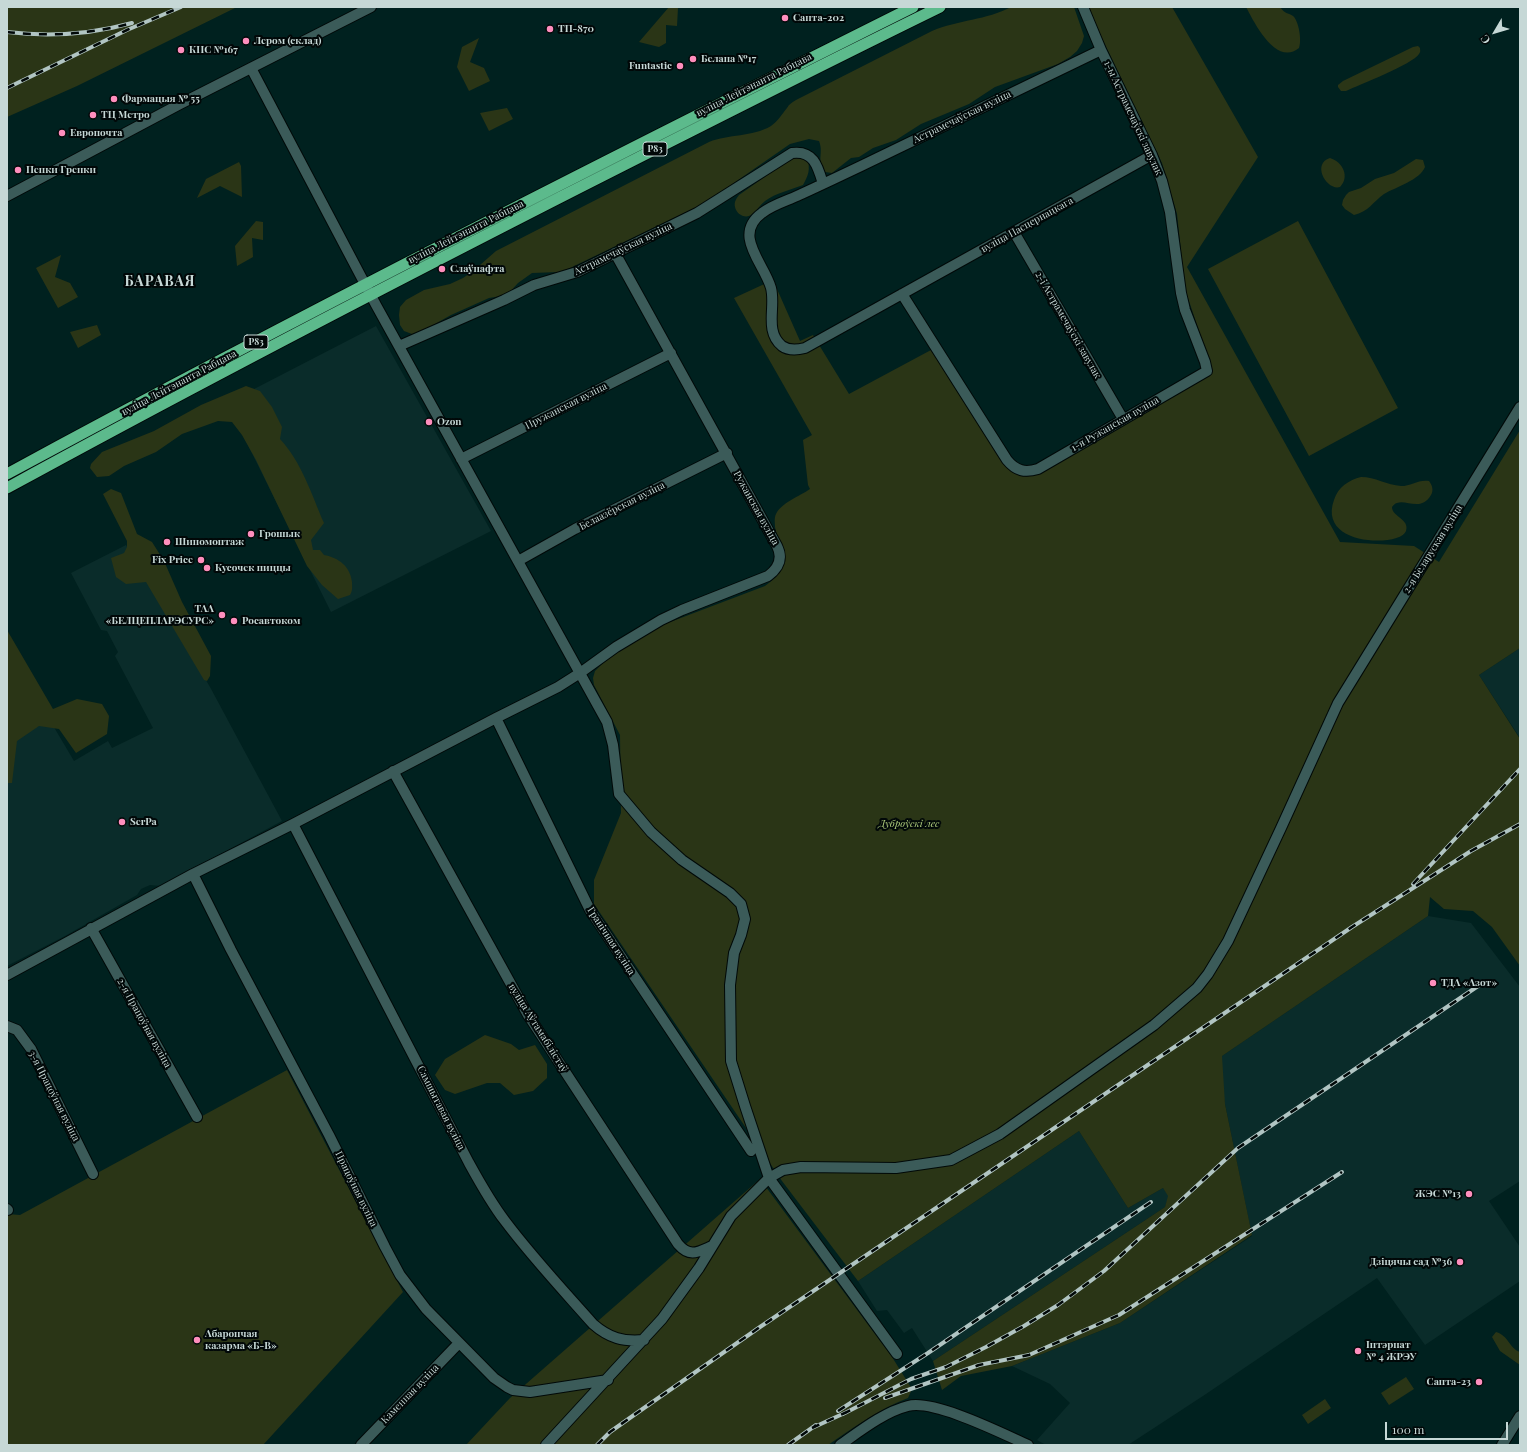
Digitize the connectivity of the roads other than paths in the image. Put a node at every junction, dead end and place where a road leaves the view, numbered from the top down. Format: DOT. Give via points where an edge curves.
graph roads {
  1 [pos="372,7"];
  2 [pos="913,7"];
  3 [pos="940,7"];
  4 [pos="1083,7"];
  5 [pos="1101,50"];
  6 [pos="251,68"];
  7 [pos="1152,155"];
  8 [pos="823,184"];
  9 [pos="7,196"];
  10 [pos="1014,232"];
  11 [pos="753,250"];
  12 [pos="615,253"];
  13 [pos="368,289"];
  14 [pos="902,294"];
  15 [pos="399,346"];
  16 [pos="671,353"];
  17 [pos="1206,371"];
  18 [pos="1520,407"];
  19 [pos="1123,419"];
  20 [pos="87,431"];
  21 [pos="92,441"];
  22 [pos="727,453"];
  23 [pos="460,458"];
  24 [pos="7,474"];
  25 [pos="7,488"];
  26 [pos="518,561"];
  27 [pos="580,673"];
  28 [pos="496,718"];
  29 [pos="392,771"];
  30 [pos="293,824"];
  31 [pos="193,874"];
  32 [pos="91,928"];
  33 [pos="7,975"];
  34 [pos="7,1026"];
  35 [pos="197,1117"];
  36 [pos="751,1151"];
  37 [pos="93,1174"];
  38 [pos="769,1178"];
  39 [pos="712,1246"];
  40 [pos="644,1340"];
  41 [pos="459,1343"];
  42 [pos="897,1354"];
  43 [pos="608,1380"];
  44 [pos="1520,1416"];
  45 [pos="361,1445"];
  46 [pos="546,1445"];
  47 [pos="840,1445"];
  48 [pos="1028,1445"];
  49 [pos="1502,1445"];
  1 -- 6 [label="street"];
  2 -- 13 [label="highway, вуліца Лейтэнанта Рабцава / Р83" via="793,66"];
  3 -- 13 [label="highway, вуліца Лейтэнанта Рабцава / Р83"];
  4 -- 5 [label="street, 1-ы Астрамечаўскі завулак"];
  5 -- 7 [label="street, 1-ы Астрамечаўскі завулак"];
  5 -- 8 [label="street, Астрамечаўская вуліца"];
  6 -- 9 [label="street"];
  6 -- 13 [label="street"];
  7 -- 10 [label="street, вуліца Пасцернацкага"];
  7 -- 17 [label="street, 1-ы Астрамечаўскі завулак" via="1170,212 1185,310"];
  8 -- 11 [label="street, Астрамечаўская вуліца" via="758,216 749,232"];
  8 -- 12 [label="street, Астрамечаўская вуліца" via="816,163 806,154 792,152 697,213"];
  10 -- 14 [label="street, вуліца Пасцернацкага"];
  10 -- 19 [label="street, 2-і Астрамечаўскі завулак"];
  11 -- 14 [label="street, вуліца Пасцернацкага" via="771,288 771,322 774,336 784,347 791,350 805,348"];
  12 -- 15 [label="street, Астрамечаўская вуліца" via="567,276 534,285"];
  12 -- 16 [label="street, Ружанская вуліца"];
  13 -- 15 [label="street"];
  13 -- 20 [label="highway, вуліца Лейтэнанта Рабцава / Р83"];
  13 -- 21 [label="highway, вуліца Лейтэнанта Рабцава / Р83" via="243,363"];
  14 -- 19 [label="street, 1-я Ружанская вуліца" via="1011,465 1027,472 1038,469"];
  15 -- 23 [label="street"];
  16 -- 22 [label="street, Ружанская вуліца"];
  16 -- 23 [label="street, Пружанская вуліца"];
  17 -- 19 [label="street, 1-я Ружанская вуліца"];
  18 -- 38 [label="street, 2-я Беларуская вуліца" via="1330,718 1228,941 1197,988 1154,1025 1000,1134 951,1160 896,1168 801,1167 783,1170"];
  20 -- 21 [label="street"];
  20 -- 24 [label="highway, вуліца Лейтэнанта Рабцава / Р83"];
  21 -- 25 [label="highway, вуліца Лейтэнанта Рабцава / Р83"];
  22 -- 26 [label="street, Белаазёрская вуліца" via="575,529"];
  22 -- 27 [label="street, Ружанская вуліца" via="780,551 781,557 776,568 768,576 661,620"];
  23 -- 26 [label="street"];
  26 -- 27 [label="street"];
  27 -- 28 [label="street, Ружанская вуліца"];
  27 -- 38 [label="street" via="607,722 613,745 619,794 651,832 682,860 730,893 744,911 745,920 734,953 730,985 731,1061"];
  28 -- 29 [label="street, Ружанская вуліца"];
  28 -- 36 [label="street, Гранічная вуліца" via="590,910"];
  29 -- 30 [label="street, Ружанская вуліца"];
  29 -- 39 [label="street, вуліца Аўтамабілістаў" via="528,1015 678,1244 685,1251 692,1253"];
  30 -- 31 [label="street, Ружанская вуліца"];
  30 -- 40 [label="street, Самшытавая вуліца" via="469,1163 504,1220 602,1332 623,1341"];
  31 -- 32 [label="street, Ружанская вуліца"];
  31 -- 41 [label="street, Працоўная вуліца" via="392,1261 417,1299"];
  32 -- 33 [label="street, Ружанская вуліца"];
  32 -- 35 [label="street, 2-я Працоўная вуліца"];
  34 -- 37 [label="street, 3-я Працоўная вуліца" via="17,1030 31,1049"];
  38 -- 39 [label="street, 2-я Беларуская вуліца" via="732,1216"];
  38 -- 42 [label="street"];
  39 -- 40 [label="street, 2-я Беларуская вуліца" via="699,1268"];
  40 -- 43 [label="street, 2-я Беларуская вуліца"];
  41 -- 43 [label="street, Працоўная вуліца" via="494,1378 514,1390 530,1392"];
  41 -- 45 [label="street, Каменная вуліца"];
  43 -- 46 [label="street, 2-я Беларуская вуліца"];
  44 -- 49 [label="street"];
  47 -- 48 [label="street" via="867,1426 894,1412 909,1406 924,1405 961,1415"];
}
